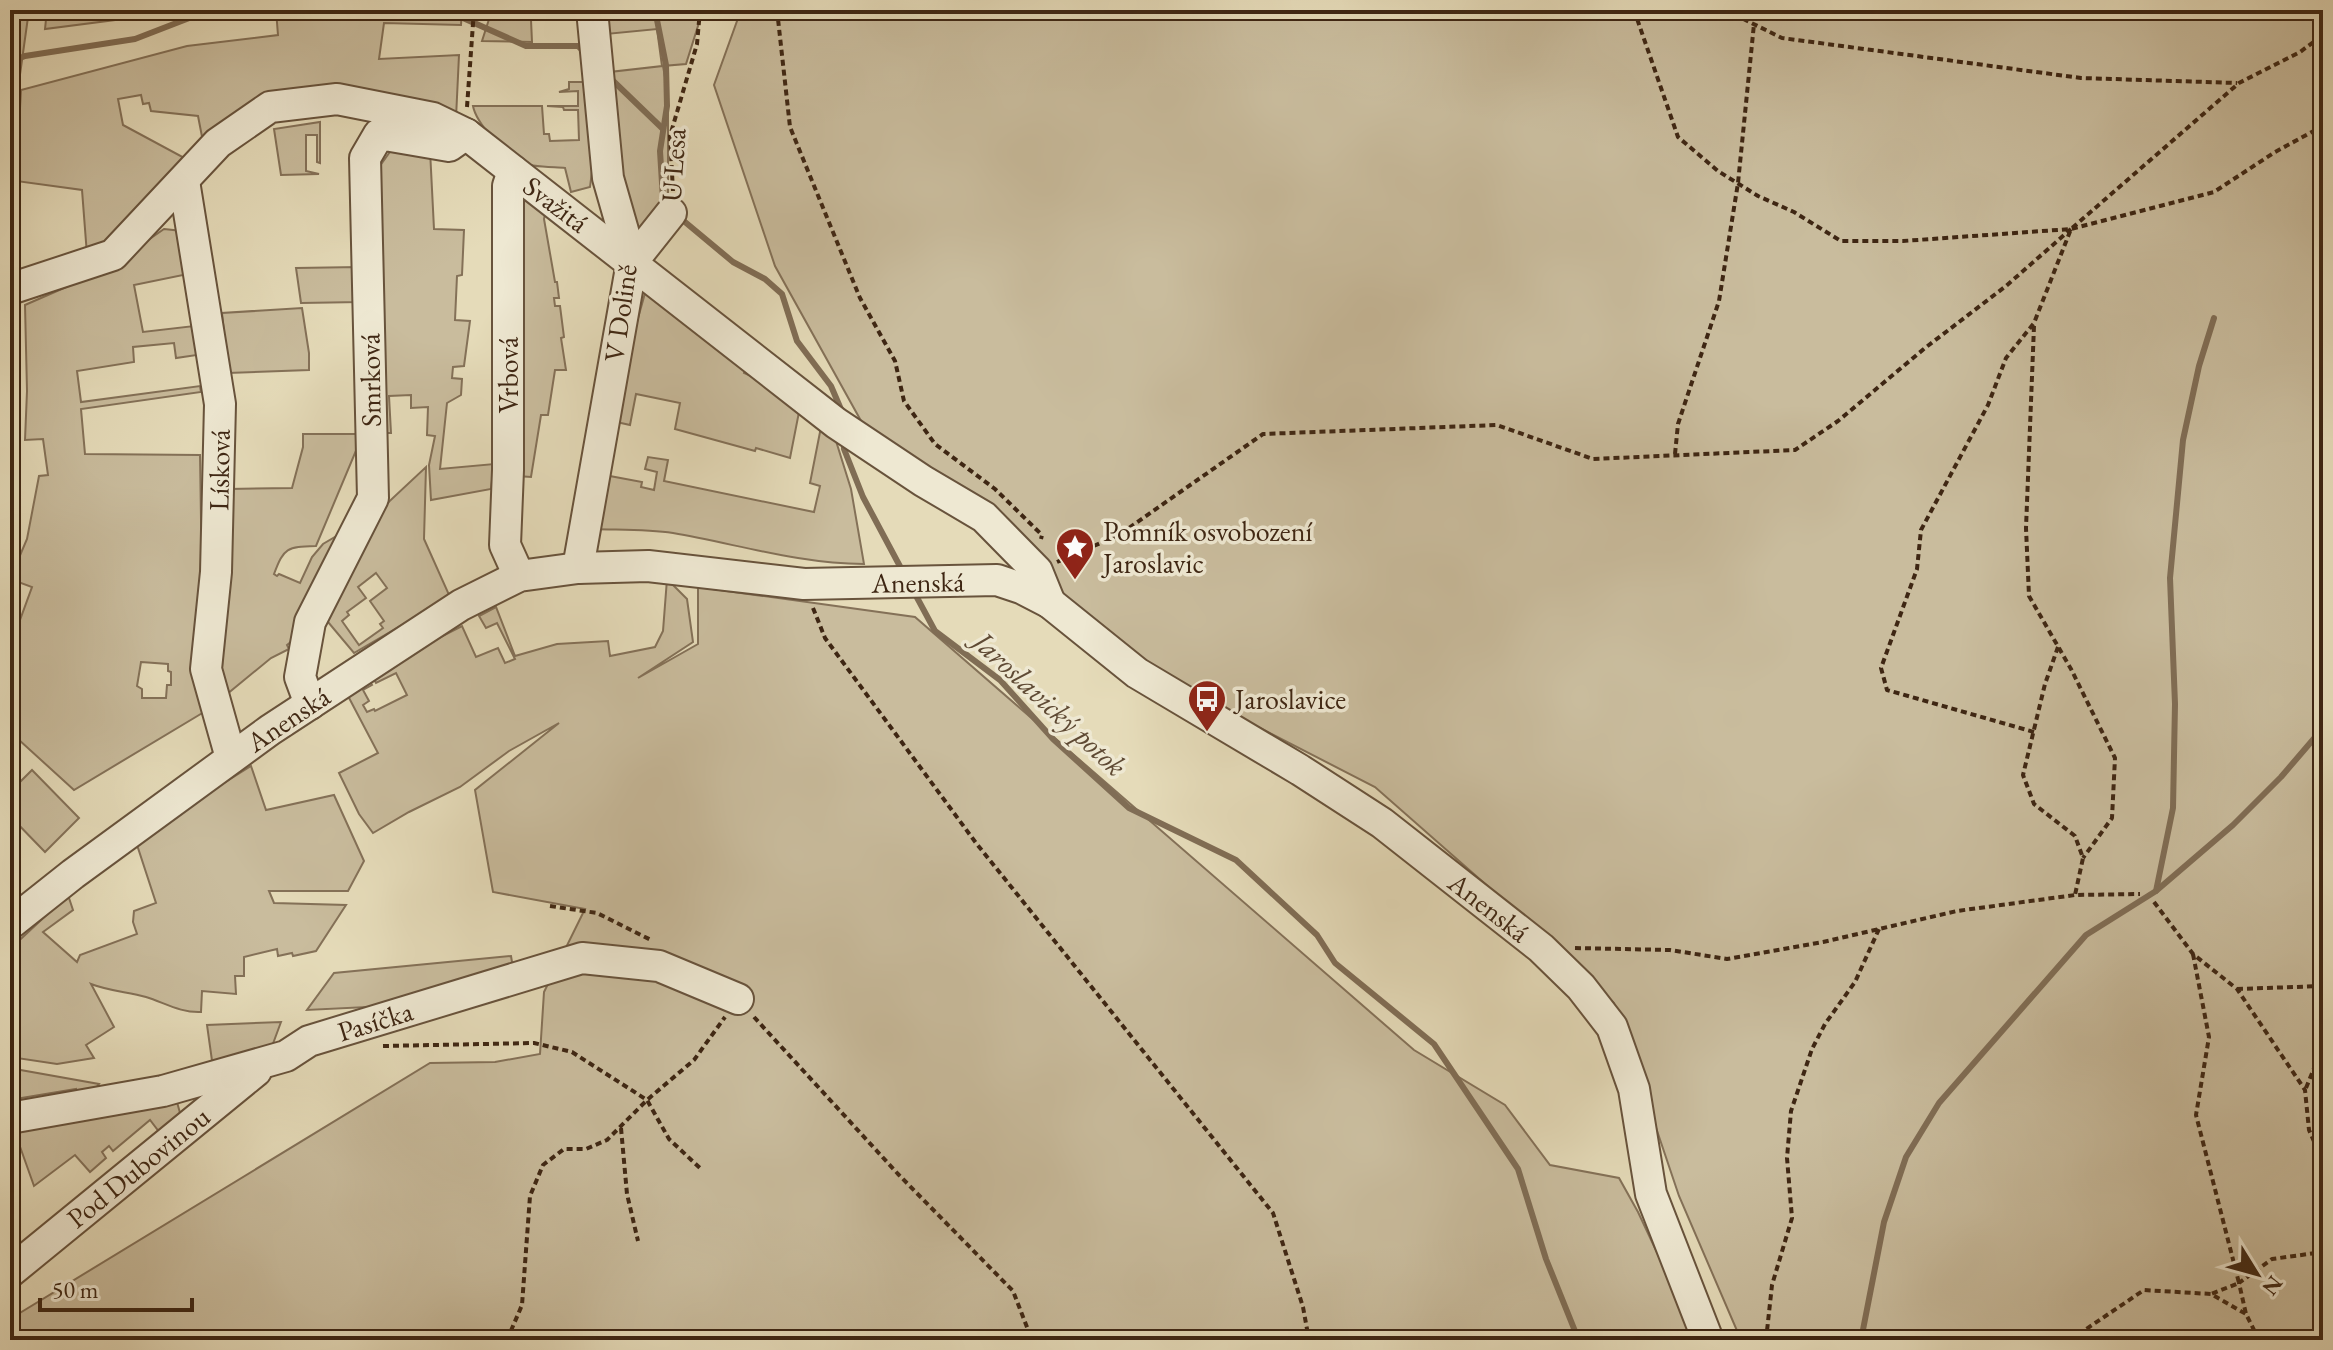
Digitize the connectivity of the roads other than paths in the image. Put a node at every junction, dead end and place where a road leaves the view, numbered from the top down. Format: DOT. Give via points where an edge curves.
graph roads {
  1 [pos="592,10"];
  2 [pos="466,134"];
  3 [pos="513,171"];
  4 [pos="184,181"];
  5 [pos="671,213"];
  6 [pos="632,262"];
  7 [pos="10,289"];
  8 [pos="578,568"];
  9 [pos="519,576"];
  10 [pos="1050,603"];
  11 [pos="310,704"];
  12 [pos="231,758"];
  13 [pos="10,924"];
  14 [pos="738,999"];
  15 [pos="267,1062"];
  16 [pos="10,1118"];
  17 [pos="10,1272"];
  18 [pos="1708,1340"];
  1 -- 6 [label="street, V Dolině" via="608,178"];
  2 -- 3 [label="street, Svažitá"];
  2 -- 4 [label="street, Svažitá" via="433,118 337,99 270,107 218,143"];
  2 -- 11 [label="street, Smrková" via="449,146 379,134 365,158 373,498 310,622 300,677"];
  3 -- 6 [label="street, Svažitá"];
  3 -- 9 [label="street, Vrbová" via="508,186 505,545"];
  4 -- 7 [label="street, Svažitá" via="113,255"];
  4 -- 12 [label="street, Lísková" via="220,404 216,572 206,669"];
  5 -- 6 [label="street, U Lesa"];
  6 -- 8 [label="street, V Dolině"];
  6 -- 10 [label="street, Svažitá" via="844,429 984,517 1037,571"];
  8 -- 9 [label="street, Anenská"];
  8 -- 10 [label="street, Anenská" via="648,566 804,584 997,580"];
  9 -- 11 [label="street, Anenská" via="461,605"];
  10 -- 18 [label="street, Anenská" via="1137,673 1382,823 1541,948 1581,987 1612,1027 1634,1089 1651,1194"];
  11 -- 12 [label="street, Anenská"];
  12 -- 13 [label="street, Anenská"];
  14 -- 15 [label="street, Pasíčka" via="659,966 582,958 309,1041"];
  15 -- 16 [label="street, Pasíčka" via="163,1091"];
  15 -- 17 [label="street, Pod Dubovinou"];
}
